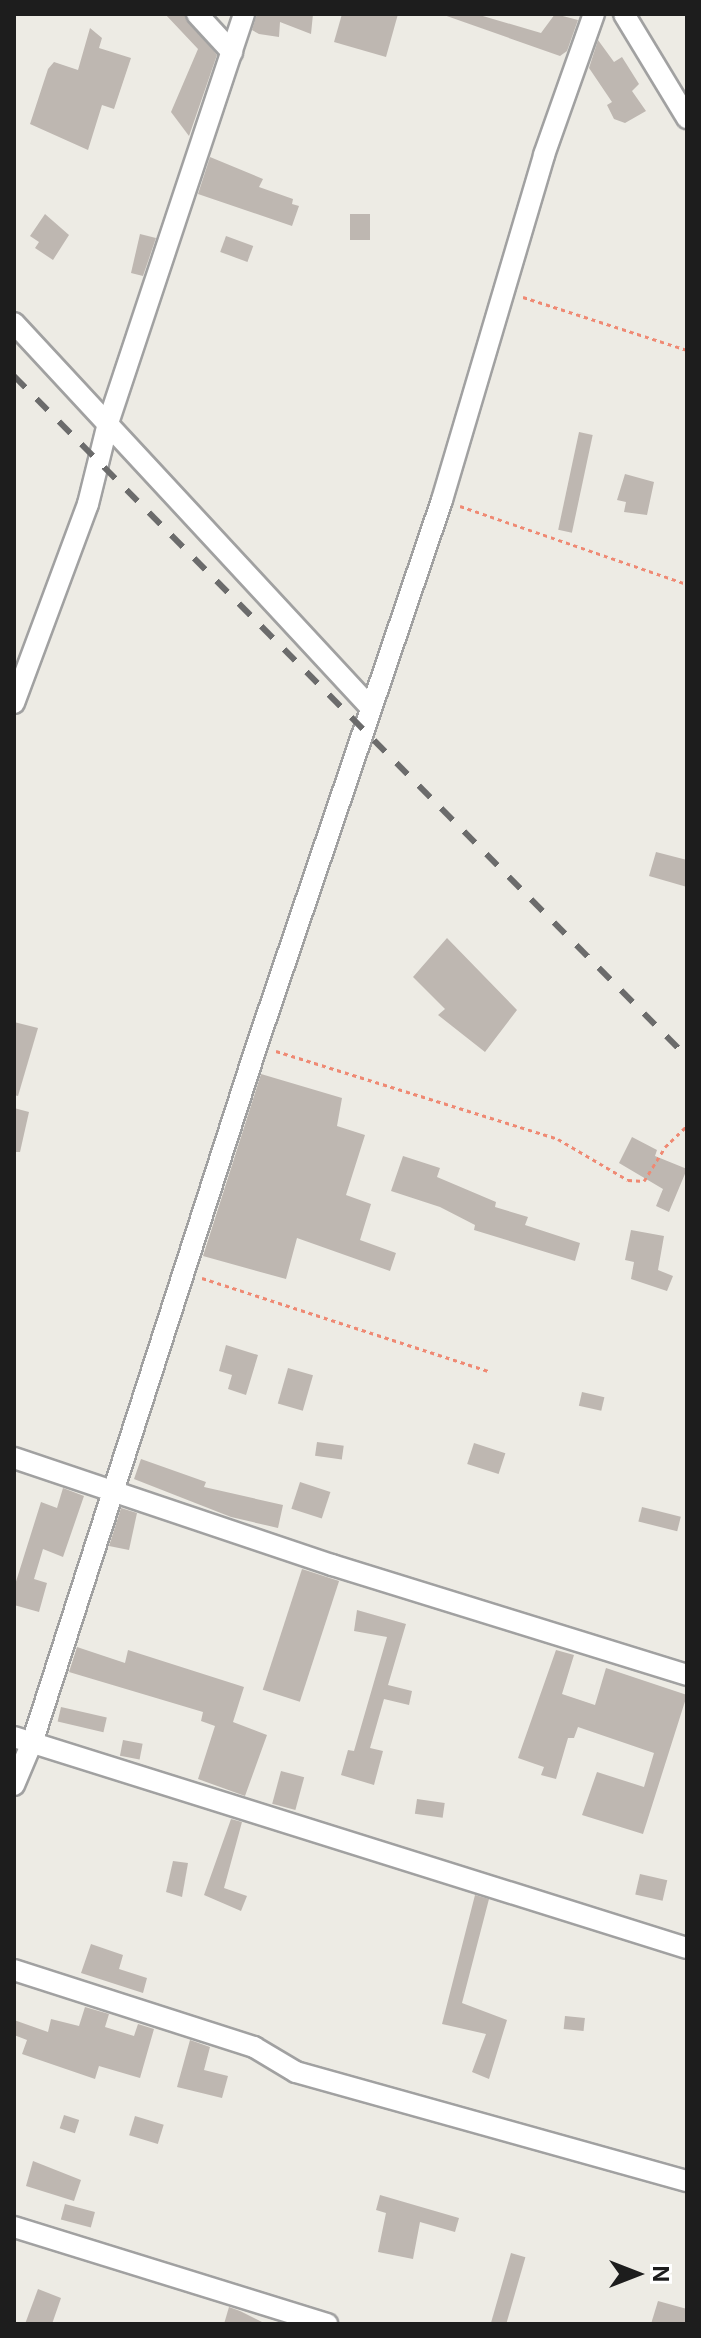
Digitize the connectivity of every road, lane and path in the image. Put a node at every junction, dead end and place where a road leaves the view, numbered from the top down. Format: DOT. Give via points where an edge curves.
graph roads {
  1 [pos="197,14"];
  2 [pos="244,14"];
  3 [pos="594,14"];
  4 [pos="624,14"];
  5 [pos="232,52"];
  6 [pos="687,118"];
  7 [pos="506,292"];
  8 [pos="14,323"];
  9 [pos="687,350"];
  10 [pos="108,423"];
  11 [pos="442,500"];
  12 [pos="687,584"];
  13 [pos="14,703"];
  14 [pos="371,708"];
  15 [pos="257,1045"];
  16 [pos="687,1126"];
  17 [pos="183,1272"];
  18 [pos="488,1371"];
  19 [pos="14,1458"];
  20 [pos="114,1491"];
  21 [pos="687,1675"];
  22 [pos="24,1738"];
  23 [pos="14,1785"];
  24 [pos="687,1948"];
  25 [pos="14,1970"];
  26 [pos="687,2181"];
  27 [pos="14,2227"];
  28 [pos="327,2324"];
  1 -- 5 [label="street"];
  2 -- 5 [label="street"];
  3 -- 7 [label="street" via="544,155"];
  4 -- 6 [label="street"];
  5 -- 10 [label="street"];
  7 -- 9 [label="path" via="600,317"];
  7 -- 11 [label="street"];
  8 -- 10 [label="street"];
  10 -- 13 [label="street" via="88,504"];
  10 -- 14 [label="street"];
  11 -- 12 [label="path"];
  11 -- 14 [label="street"];
  14 -- 15 [label="street"];
  15 -- 16 [label="path" via="558,1139 628,1180 644,1181 665,1147"];
  15 -- 17 [label="street"];
  17 -- 18 [label="path"];
  17 -- 20 [label="street"];
  19 -- 20 [label="street"];
  20 -- 21 [label="street"];
  20 -- 22 [label="street"];
  22 -- 23 [label="street"];
  22 -- 24 [label="street"];
  25 -- 26 [label="street" via="254,2047 296,2072"];
  27 -- 28 [label="street"];
}
